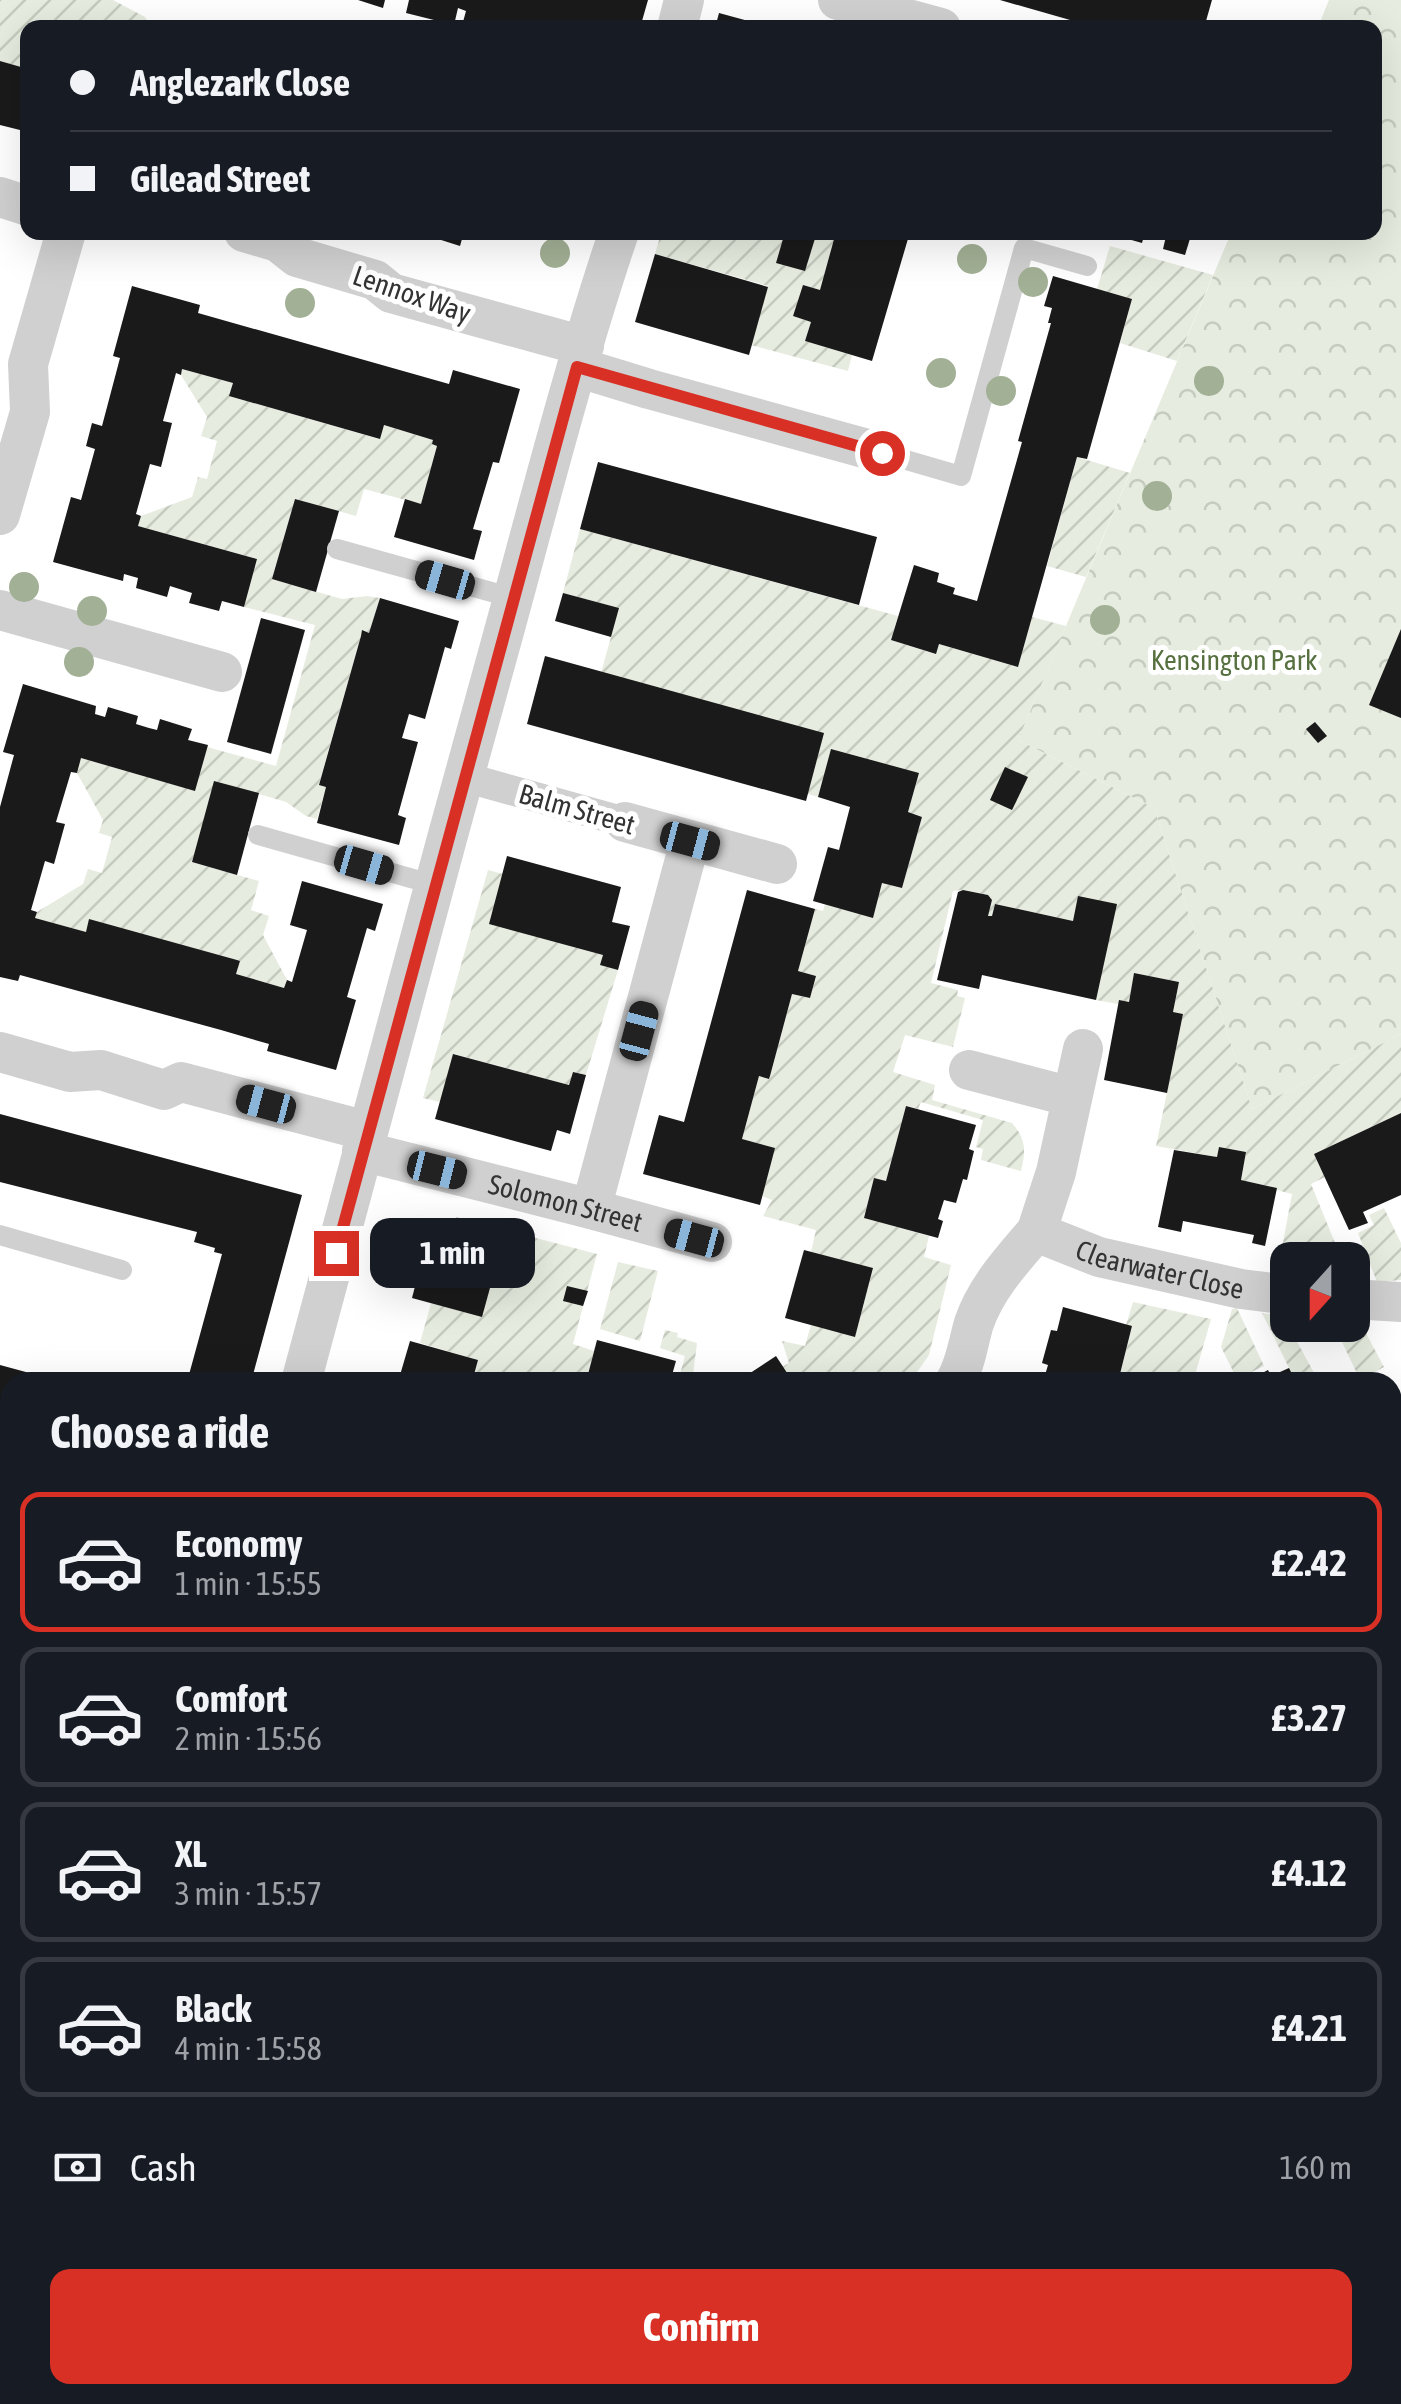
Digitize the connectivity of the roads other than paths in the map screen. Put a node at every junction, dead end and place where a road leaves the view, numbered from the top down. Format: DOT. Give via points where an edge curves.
graph roads {
  1 [pos="838,0"];
  2 [pos="912,20"];
  3 [pos="64,240"];
  4 [pos="271,240"];
  5 [pos="617,240"];
  6 [pos="1087,266"];
  7 [pos="580,357"];
  8 [pos="882,453"];
  9 [pos="0,515"];
  10 [pos="338,549"];
  11 [pos="513,598"];
  12 [pos="0,610"];
  13 [pos="222,672"];
  14 [pos="464,777"];
  15 [pos="625,822"];
  16 [pos="258,835"];
  17 [pos="690,841"];
  18 [pos="777,864"];
  19 [pos="435,884"];
  20 [pos="1082,1049"];
  21 [pos="0,1052"];
  22 [pos="969,1070"];
  23 [pos="1072,1097"];
  24 [pos="364,1141"];
  25 [pos="591,1208"];
  26 [pos="1036,1232"];
  27 [pos="0,1235"];
  28 [pos="712,1242"];
  29 [pos="122,1270"];
  30 [pos="1270,1293"];
  31 [pos="1370,1300"];
  32 [pos="1401,1302"];
  33 [pos="305,1372"];
  34 [pos="961,1372"];
  1 -- 2 [label="street"];
  3 -- 9 [label="street" via="28,364 30,412"];
  4 -- 7 [label="street, Lennox Way" via="296,258 375,280 391,293"];
  5 -- 7 [label="street"];
  6 -- 8 [label="lane" via="1024,248 961,476"];
  7 -- 8 [label="street, Lennox Way"];
  7 -- 11 [label="street"];
  10 -- 11 [label="lane"];
  11 -- 14 [label="street"];
  12 -- 13 [label="street"];
  14 -- 15 [label="street, Balm Street"];
  14 -- 19 [label="street"];
  15 -- 17 [label="street, Balm Street"];
  16 -- 19 [label="lane"];
  17 -- 18 [label="street, Balm Street"];
  17 -- 25 [label="street"];
  19 -- 24 [label="street"];
  20 -- 23 [label="street"];
  21 -- 24 [label="street, Solomon Street" via="70,1072 101,1070 164,1090 181,1082"];
  22 -- 23 [label="street"];
  23 -- 26 [label="street"];
  24 -- 25 [label="street, Solomon Street"];
  24 -- 33 [label="street"];
  25 -- 28 [label="street, Solomon Street"];
  26 -- 30 [label="street, Clearwater Close" via="1100,1257"];
  26 -- 34 [label="street" via="992,1286"];
  27 -- 29 [label="lane"];
  31 -- 32 [label="street"];
}
